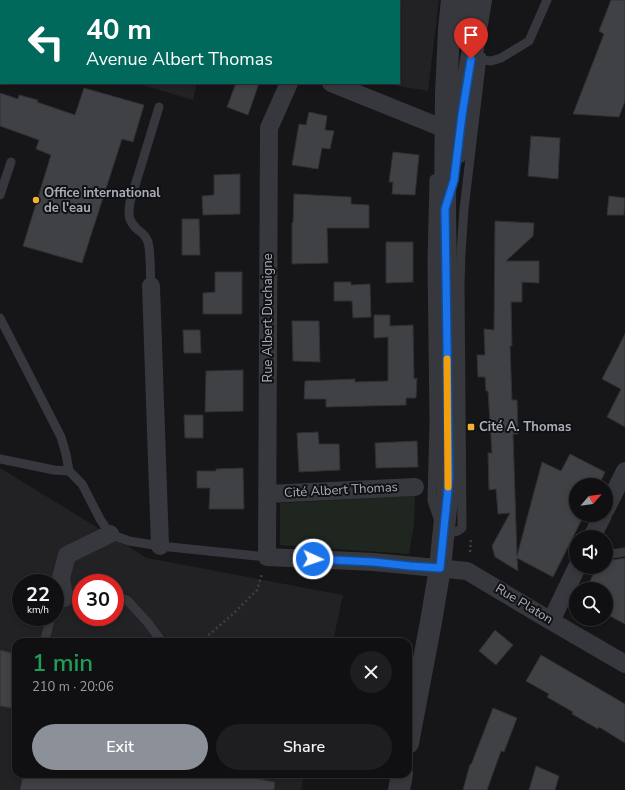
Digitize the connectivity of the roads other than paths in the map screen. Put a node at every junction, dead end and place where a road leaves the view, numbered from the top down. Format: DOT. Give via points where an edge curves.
graph roads {
  1 [pos="446,0"];
  2 [pos="452,0"];
  3 [pos="463,0"];
  4 [pos="547,0"];
  5 [pos="481,33"];
  6 [pos="289,84"];
  7 [pos="334,84"];
  8 [pos="159,107"];
  9 [pos="438,123"];
  10 [pos="11,162"];
  11 [pos="435,170"];
  12 [pos="0,195"];
  13 [pos="445,209"];
  14 [pos="151,286"];
  15 [pos="0,318"];
  16 [pos="0,459"];
  17 [pos="69,471"];
  18 [pos="625,471"];
  19 [pos="415,487"];
  20 [pos="267,494"];
  21 [pos="613,495"];
  22 [pos="110,534"];
  23 [pos="443,536"];
  24 [pos="160,546"];
  25 [pos="625,552"];
  26 [pos="613,554"];
  27 [pos="267,557"];
  28 [pos="440,568"];
  29 [pos="63,574"];
  30 [pos="574,574"];
  31 [pos="124,599"];
  32 [pos="550,621"];
  33 [pos="49,626"];
  34 [pos="45,638"];
  35 [pos="159,638"];
  36 [pos="625,664"];
  37 [pos="412,722"];
  38 [pos="401,778"];
  39 [pos="399,790"];
  1 -- 9 [label="lane" via="439,64"];
  2 -- 9 [label="street" via="446,94"];
  3 -- 5 [label="street" via="468,20"];
  4 -- 5 [label="lane" via="529,41 501,58 491,61"];
  5 -- 13 [label="street" via="462,115 454,180"];
  5 -- 23 [label="lane" via="461,253 462,528"];
  6 -- 20 [label="street, Rue Albert Duchaigne" via="269,128"];
  7 -- 9 [label="street"];
  8 -- 14 [label="lane" via="128,212 130,220 144,235 148,244"];
  9 -- 13 [label="street"];
  10 -- 12 [label="lane"];
  11 -- 23 [label="lane" via="432,262 432,501"];
  13 -- 23 [label="street" via="449,479"];
  14 -- 24 [label="street"];
  15 -- 17 [label="lane" via="61,437"];
  16 -- 17 [label="lane"];
  17 -- 22 [label="lane" via="82,484"];
  18 -- 21 [label="street"];
  19 -- 20 [label="street, Cité Albert Thomas"];
  20 -- 27 [label="street, Rue Albert Duchaigne"];
  22 -- 24 [label="lane" via="129,541"];
  22 -- 29 [label="street" via="67,555"];
  23 -- 28 [label="street"];
  24 -- 27 [label="lane"];
  25 -- 26 [label="lane"];
  27 -- 28 [label="street, Rue Platon"];
  28 -- 32 [label="street, Rue Platon" via="467,571"];
  28 -- 37 [label="street"];
  30 -- 32 [label="street"];
  31 -- 35 [label="lane"];
  32 -- 36 [label="street, Rue Platon"];
  33 -- 34 [label="lane"];
  38 -- 39 [label="street"];
}
